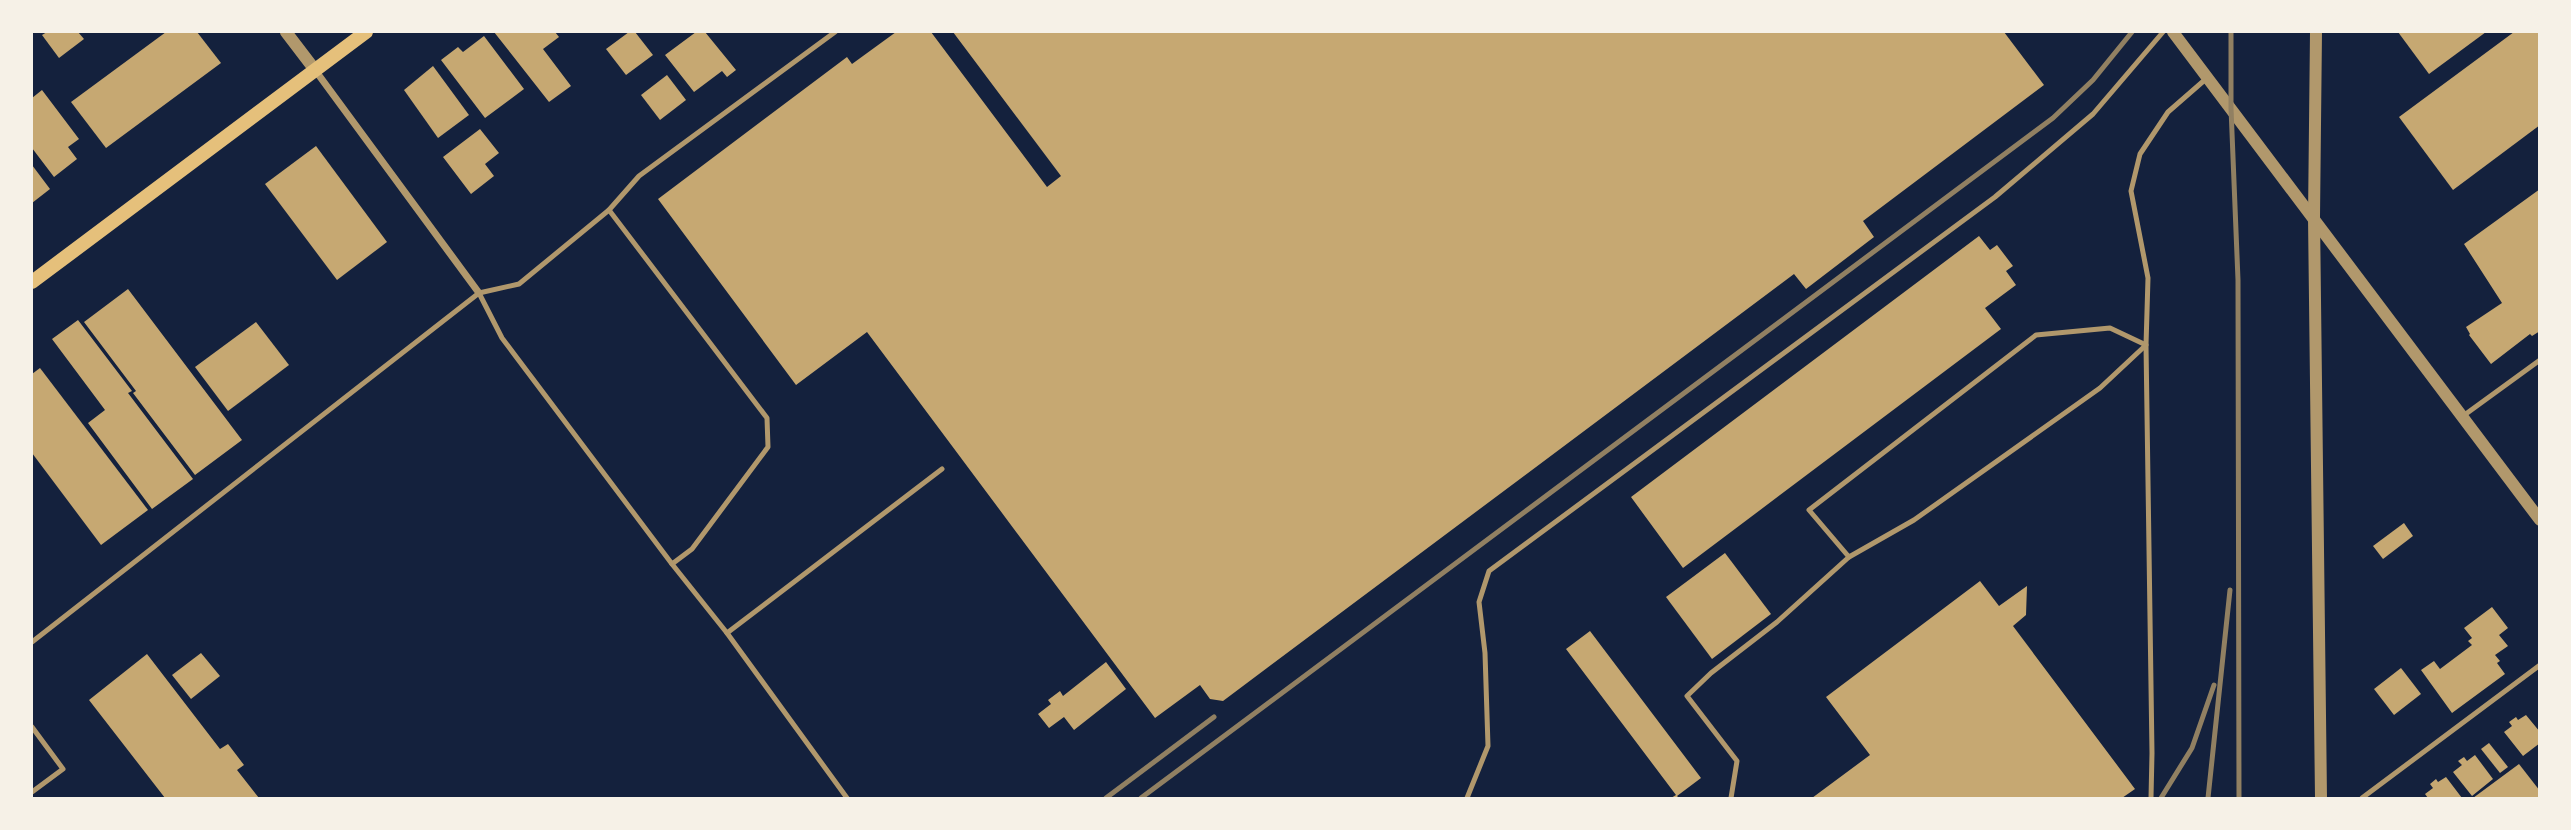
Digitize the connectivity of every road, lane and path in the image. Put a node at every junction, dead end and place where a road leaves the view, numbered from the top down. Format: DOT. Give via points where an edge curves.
graph roads {
  1 [pos="286,32"];
  2 [pos="366,32"];
  3 [pos="835,32"];
  4 [pos="2163,32"];
  5 [pos="2173,32"];
  6 [pos="2316,32"];
  7 [pos="315,70"];
  8 [pos="2208,78"];
  9 [pos="609,210"];
  10 [pos="2314,217"];
  11 [pos="32,282"];
  12 [pos="479,292"];
  13 [pos="2146,345"];
  14 [pos="2539,360"];
  15 [pos="2463,416"];
  16 [pos="942,469"];
  17 [pos="2539,520"];
  18 [pos="1849,557"];
  19 [pos="672,564"];
  20 [pos="727,634"];
  21 [pos="32,642"];
  22 [pos="2539,664"];
  23 [pos="32,727"];
  24 [pos="32,792"];
  25 [pos="847,799"];
  26 [pos="1467,799"];
  27 [pos="1731,799"];
  28 [pos="2151,799"];
  29 [pos="2321,799"];
  30 [pos="2362,799"];
  1 -- 7 [label="street"];
  2 -- 7 [label="main road"];
  3 -- 9 [label="lane" via="639,176"];
  4 -- 26 [label="lane" via="2093,114 1995,197 1489,571 1479,602 1488,746"];
  5 -- 8 [label="street"];
  6 -- 10 [label="street"];
  7 -- 11 [label="main road"];
  7 -- 12 [label="street"];
  8 -- 10 [label="street"];
  8 -- 13 [label="lane" via="2168,113 2140,154 2131,191 2148,278"];
  9 -- 12 [label="lane" via="519,284"];
  9 -- 19 [label="lane" via="767,418 768,447 692,549"];
  10 -- 15 [label="street"];
  10 -- 29 [label="street"];
  12 -- 19 [label="lane" via="502,338"];
  12 -- 21 [label="lane"];
  13 -- 18 [label="lane" via="2100,388 1914,520"];
  13 -- 18 [label="lane" via="2110,328 2036,335 1808,510"];
  13 -- 28 [label="lane"];
  14 -- 15 [label="lane"];
  15 -- 17 [label="street"];
  16 -- 20 [label="lane"];
  18 -- 27 [label="lane" via="1687,696 1737,761"];
  19 -- 20 [label="lane"];
  20 -- 25 [label="lane"];
  22 -- 30 [label="lane"];
  23 -- 24 [label="lane" via="63,769"];
}
